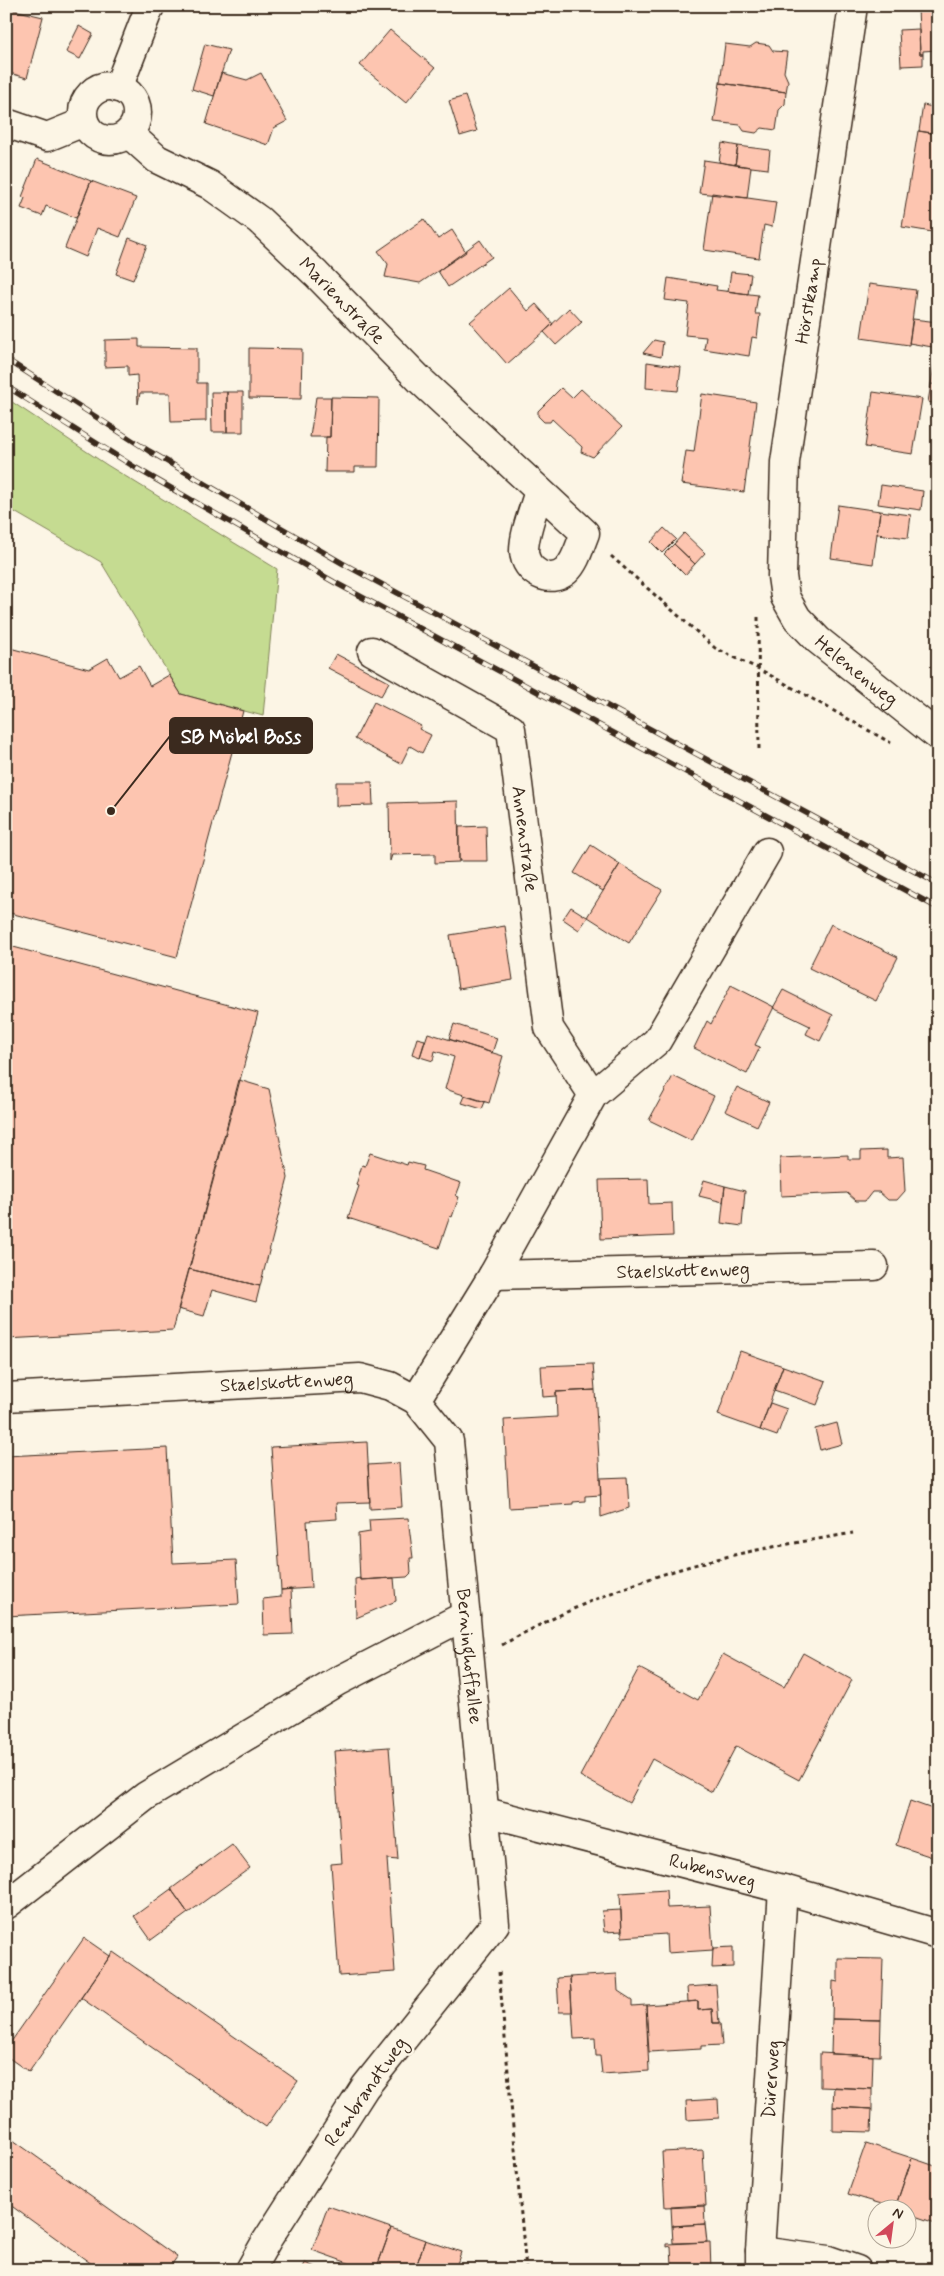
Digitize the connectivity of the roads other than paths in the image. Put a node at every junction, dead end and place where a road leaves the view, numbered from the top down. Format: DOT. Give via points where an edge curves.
graph roads {
  1 [pos="150,6"];
  2 [pos="853,6"];
  3 [pos="118,88"];
  4 [pos="6,122"];
  5 [pos="84,122"];
  6 [pos="128,133"];
  7 [pos="539,491"];
  8 [pos="785,597"];
  9 [pos="372,651"];
  10 [pos="938,736"];
  11 [pos="767,852"];
  12 [pos="593,1095"];
  13 [pos="874,1266"];
  14 [pos="493,1275"];
  15 [pos="6,1397"];
  16 [pos="416,1400"];
  17 [pos="466,1614"];
  18 [pos="486,1812"];
  19 [pos="783,1889"];
  20 [pos="6,1905"];
  21 [pos="495,1924"];
  22 [pos="938,1934"];
  23 [pos="760,2260"];
  24 [pos="250,2270"];
  25 [pos="857,2270"];
  1 -- 3 [label="street"];
  2 -- 8 [label="street, Hörstkamp" via="785,462 782,576"];
  3 -- 5 [label="street" via="110,86 94,91 84,105"];
  3 -- 6 [label="street" via="127,92 136,108 134,126"];
  4 -- 5 [label="street" via="47,137"];
  5 -- 6 [label="street" via="94,136 102,139 111,141"];
  6 -- 7 [label="street, Marienstraße" via="157,159 210,185 259,220 421,381"];
  7 -- 7 [label="street, Marienstraße" via="525,544 526,560 543,576 560,575 572,564 585,533"];
  8 -- 10 [label="street, Helenenweg" via="797,618 818,640"];
  9 -- 12 [label="street, Annenstraße" via="511,730 549,1028"];
  11 -- 12 [label="street" via="657,1041"];
  12 -- 14 [label="street"];
  13 -- 14 [label="street, Staelskottenweg"];
  14 -- 16 [label="street"];
  15 -- 16 [label="street, Staelskottenweg" via="360,1378 390,1386"];
  16 -- 17 [label="street, Berninghoffallee" via="449,1441"];
  17 -- 18 [label="street, Berninghoffallee"];
  17 -- 20 [label="street" via="338,1681 146,1796"];
  18 -- 19 [label="street, Rubensweg"];
  18 -- 21 [label="street, Berninghoffallee"];
  19 -- 22 [label="street, Rubensweg"];
  19 -- 23 [label="street, Dürerweg"];
  21 -- 24 [label="street, Rembrandtweg" via="365,2087"];
  23 -- 25 [label="street" via="828,2260"];
}
